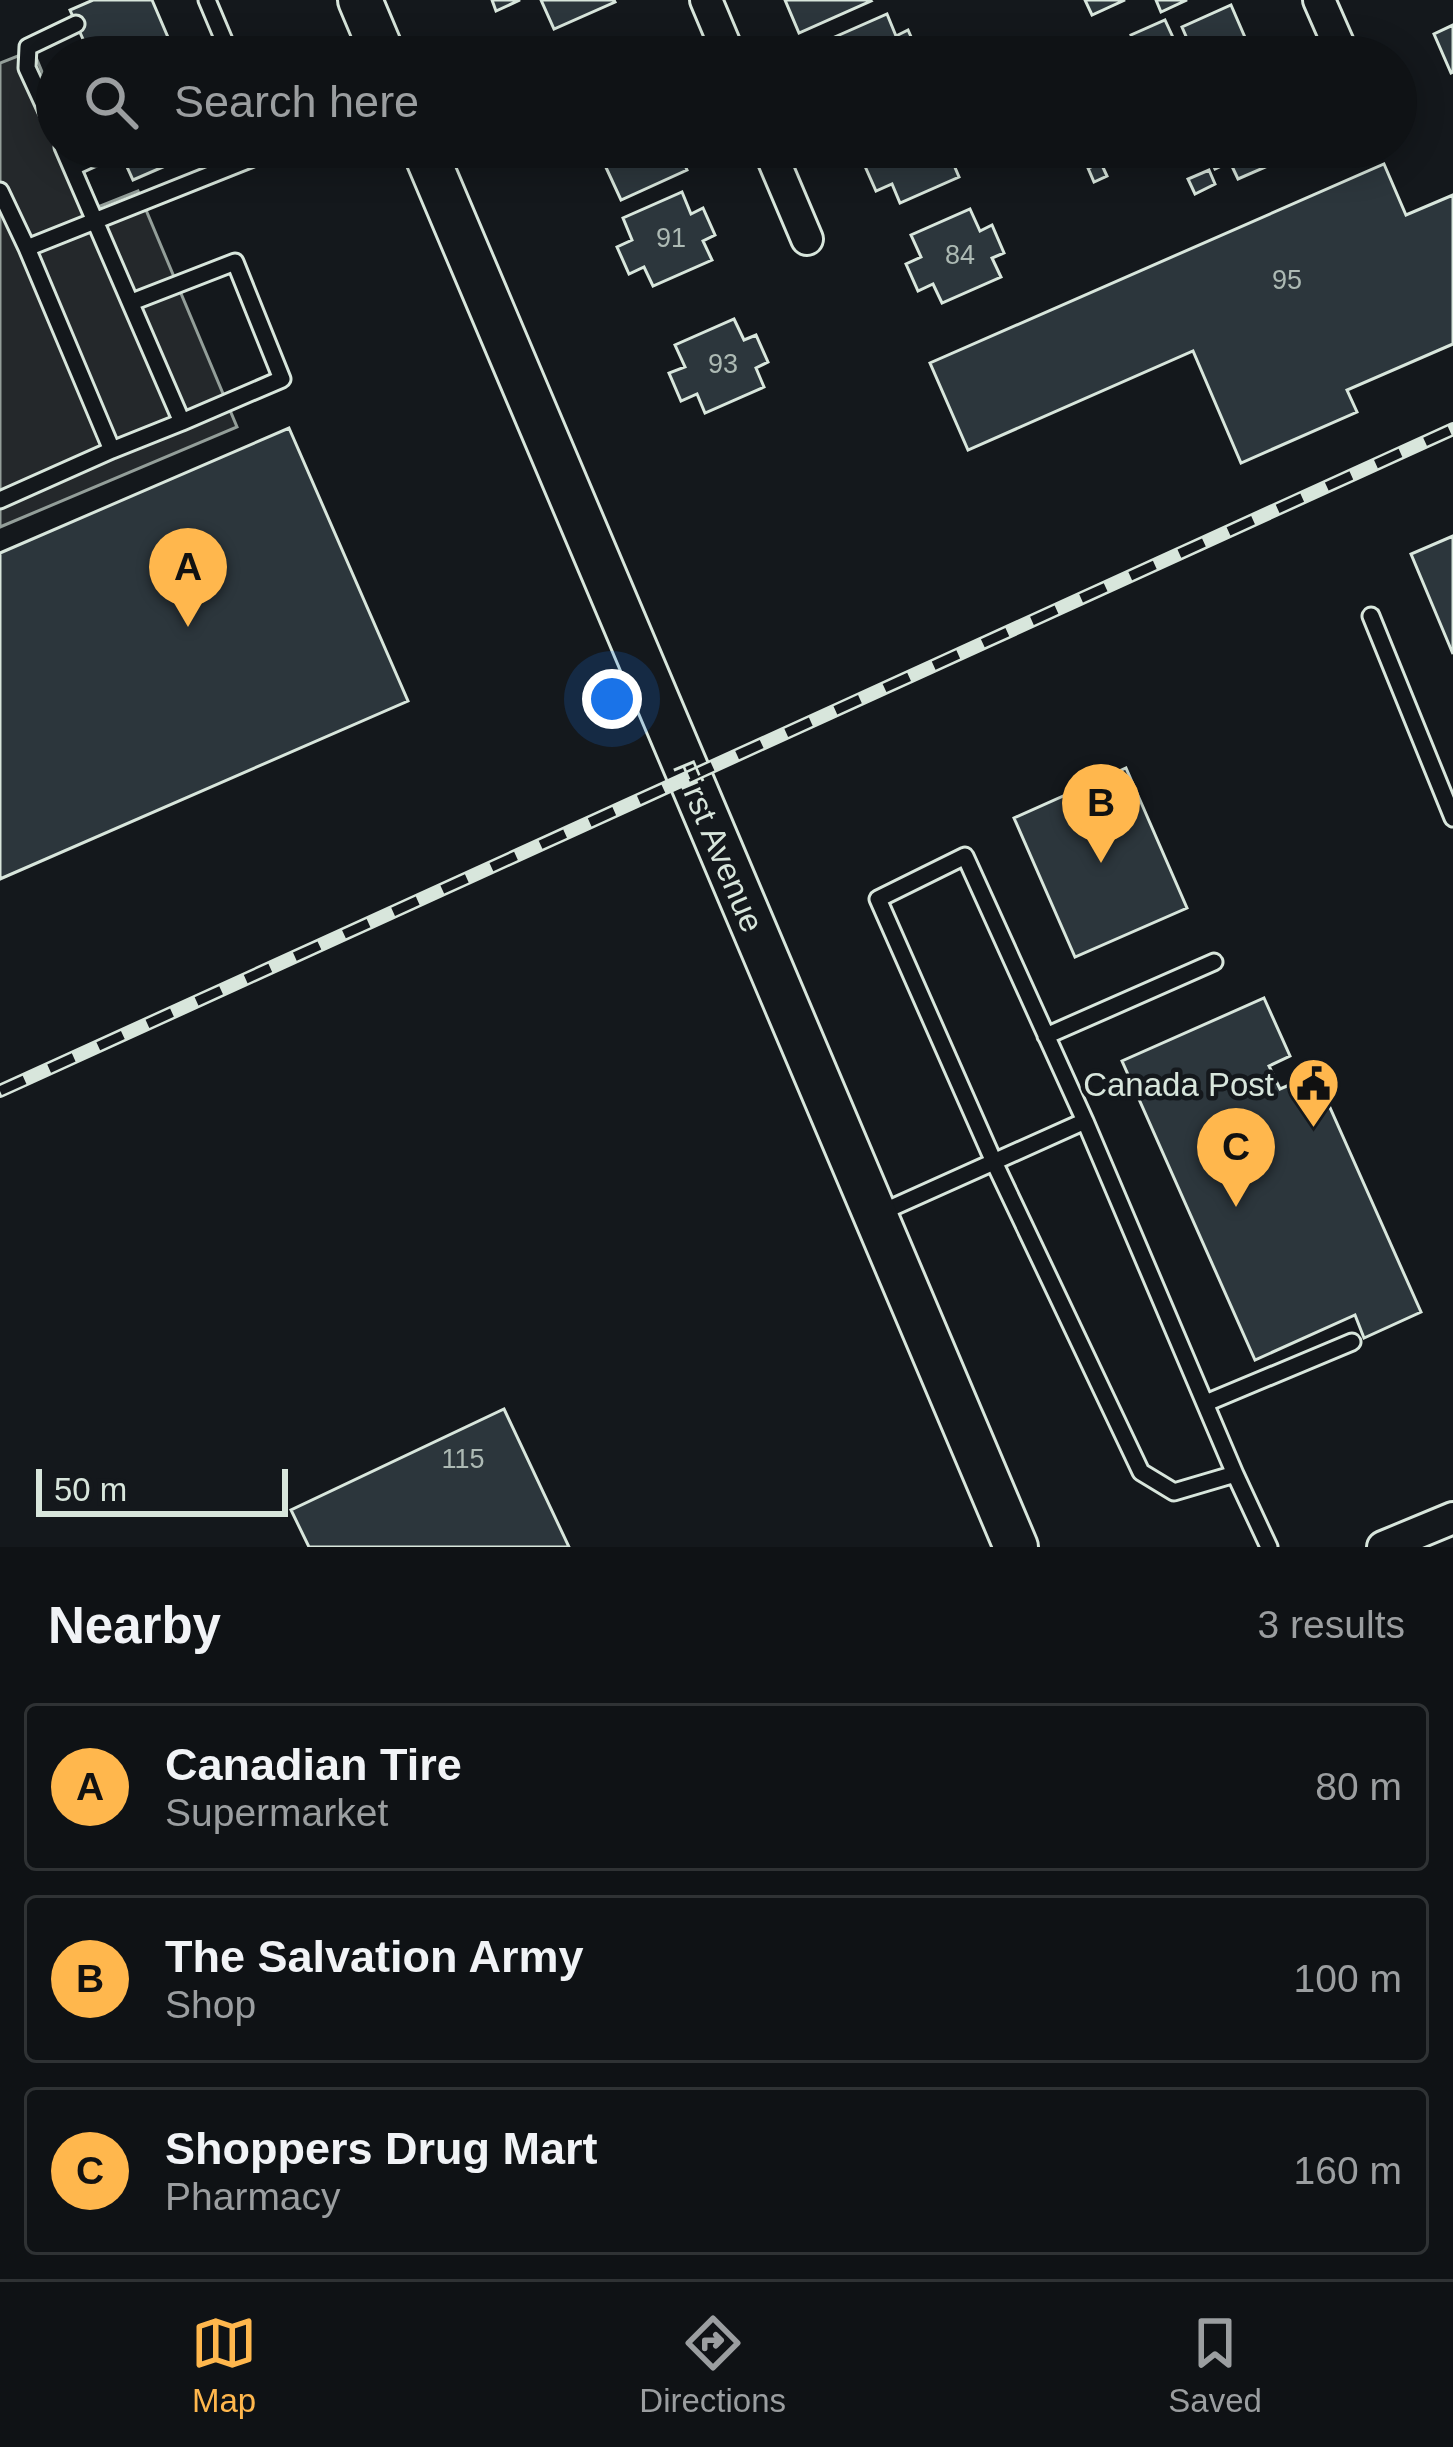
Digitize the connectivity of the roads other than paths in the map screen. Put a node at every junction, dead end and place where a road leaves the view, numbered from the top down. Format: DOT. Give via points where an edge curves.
graph roads {
  1 [pos="207,0"];
  2 [pos="360,0"];
  3 [pos="706,0"];
  4 [pos="1319,0"];
  5 [pos="76,24"];
  6 [pos="51,36"];
  7 [pos="219,36"];
  8 [pos="375,36"];
  9 [pos="721,36"];
  10 [pos="1335,36"];
  11 [pos="36,43"];
  12 [pos="36,87"];
  13 [pos="73,168"];
  14 [pos="225,168"];
  15 [pos="432,168"];
  16 [pos="777,168"];
  17 [pos="0,191"];
  18 [pos="98,220"];
  19 [pos="806,239"];
  20 [pos="27,248"];
  21 [pos="132,302"];
  22 [pos="182,422"];
  23 [pos="112,451"];
  24 [pos="0,500"];
  25 [pos="1371,616"];
  26 [pos="1445,774"];
  27 [pos="1453,818"];
  28 [pos="1214,962"];
  29 [pos="1046,1036"];
  30 [pos="1084,1121"];
  31 [pos="994,1162"];
  32 [pos="877,1214"];
  33 [pos="1352,1342"];
  34 [pos="1206,1403"];
  35 [pos="1235,1474"];
  36 [pos="1453,1518"];
  37 [pos="1016,1547"];
  38 [pos="1269,1547"];
  39 [pos="1383,1547"];
  1 -- 7 [label="lane"];
  2 -- 8 [label="main road"];
  3 -- 9 [label="street"];
  4 -- 10 [label="street"];
  5 -- 6 [label="lane"];
  11 -- 12 [label="lane" via="28,47 27,68"];
  13 -- 18 [label="lane"];
  14 -- 18 [label="lane"];
  15 -- 32 [label="main road, First Avenue"];
  16 -- 19 [label="street"];
  17 -- 20 [label="lane"];
  18 -- 20 [label="lane"];
  18 -- 21 [label="lane"];
  20 -- 23 [label="lane"];
  21 -- 22 [label="lane"];
  21 -- 22 [label="lane" via="235,262 282,379"];
  22 -- 23 [label="lane"];
  23 -- 24 [label="lane"];
  25 -- 26 [label="lane"];
  26 -- 27 [label="lane"];
  28 -- 29 [label="lane"];
  29 -- 30 [label="lane"];
  29 -- 31 [label="lane" via="965,856 878,899"];
  30 -- 31 [label="lane"];
  30 -- 34 [label="lane"];
  31 -- 32 [label="lane"];
  31 -- 35 [label="lane" via="1141,1472 1174,1492"];
  32 -- 37 [label="main road, First Avenue"];
  33 -- 34 [label="lane"];
  34 -- 35 [label="lane"];
  35 -- 38 [label="lane"];
  36 -- 39 [label="street"];
}
